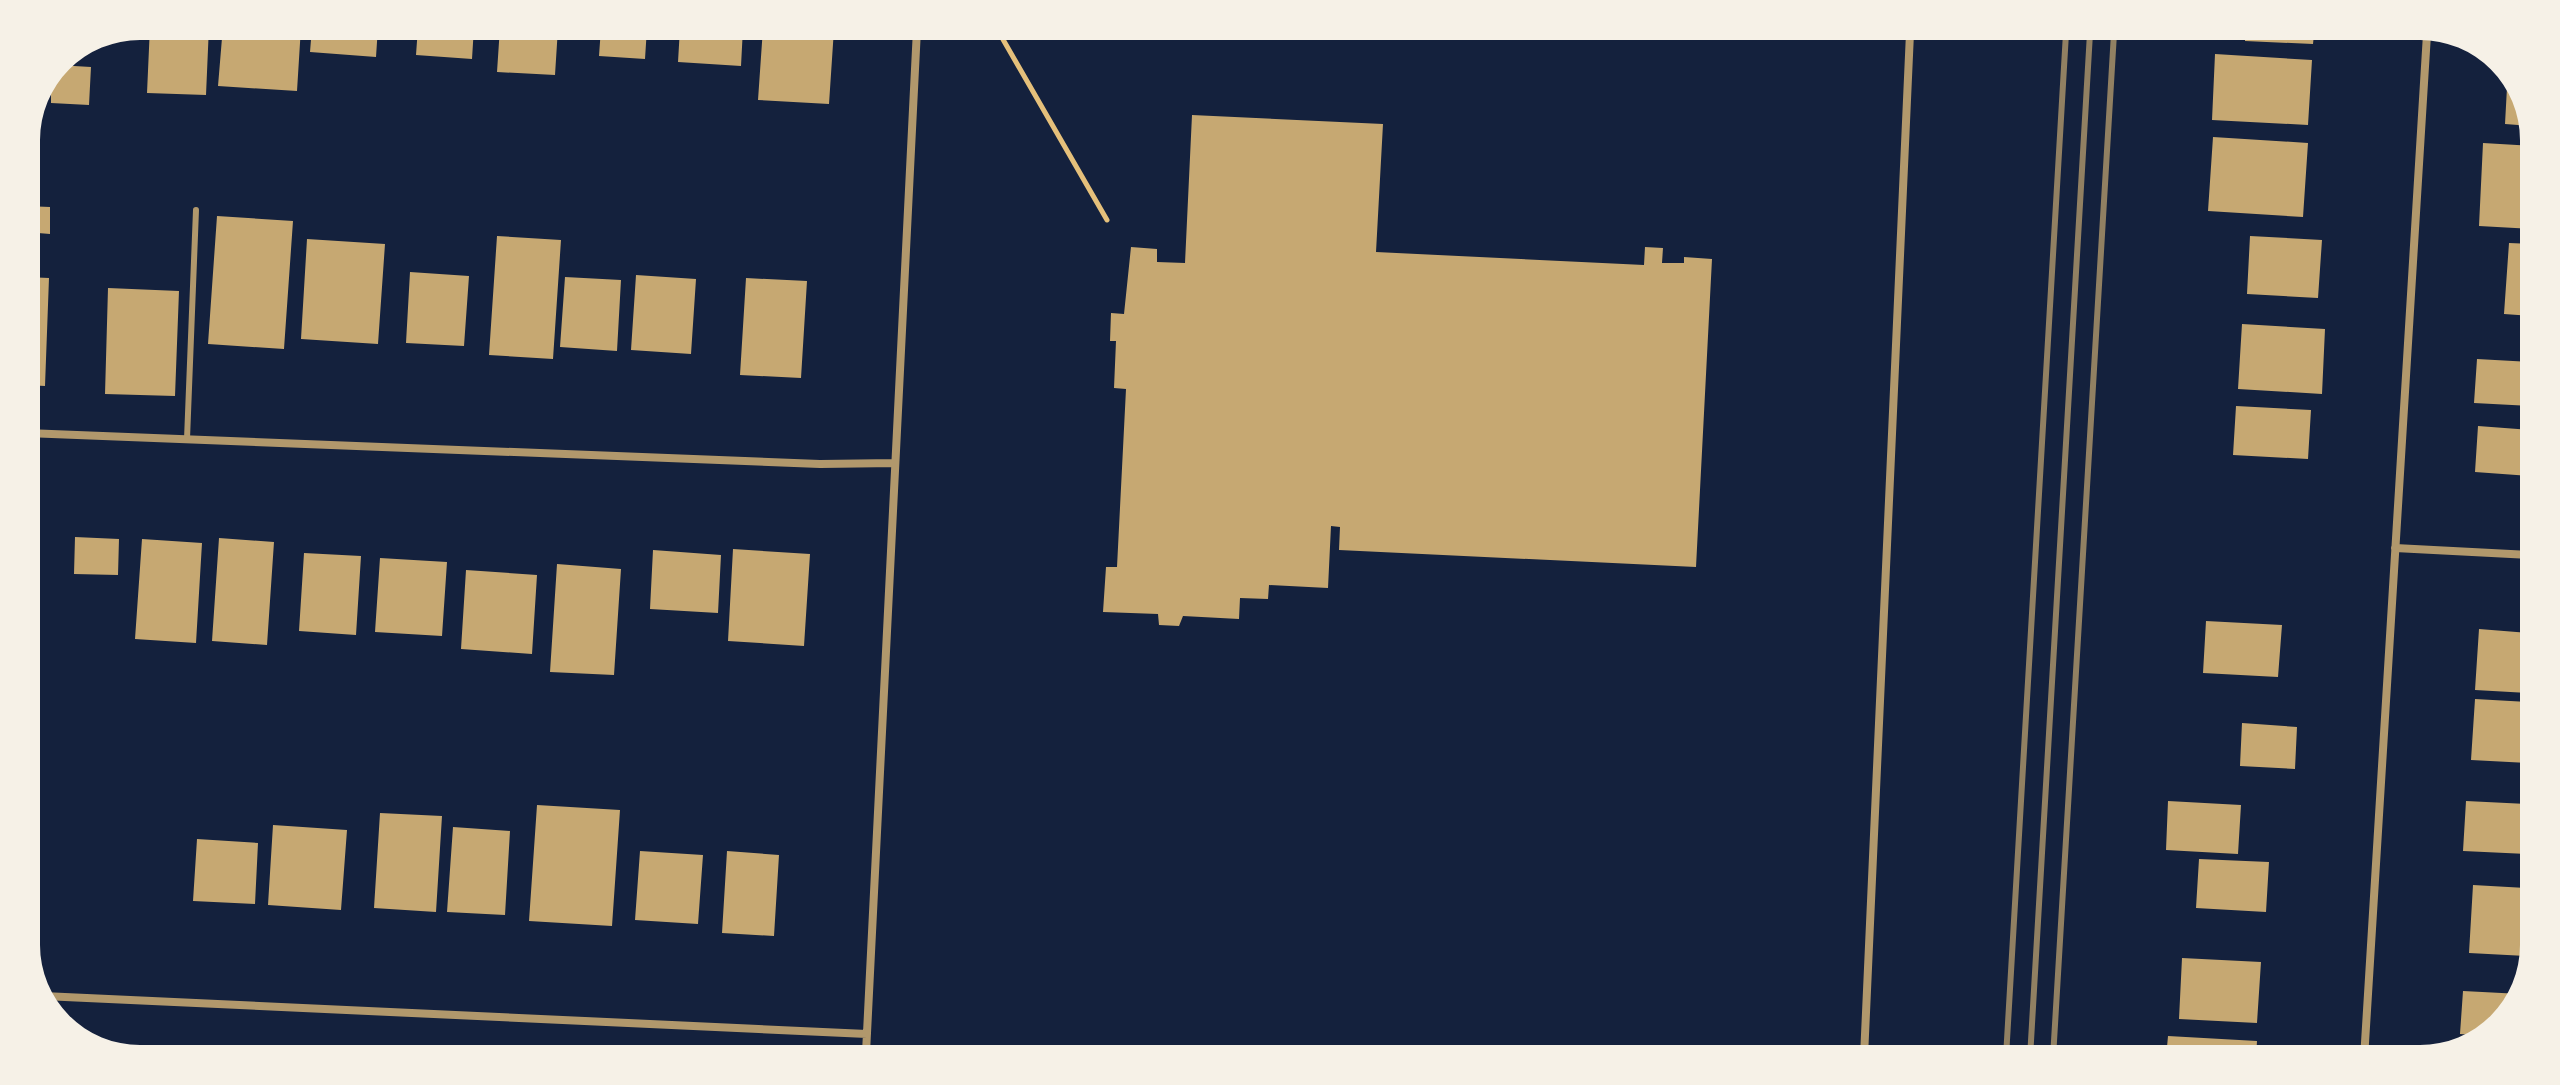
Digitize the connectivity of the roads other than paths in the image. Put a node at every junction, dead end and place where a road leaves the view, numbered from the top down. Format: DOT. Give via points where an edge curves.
graph roads {
  1 [pos="916,40"];
  2 [pos="1910,40"];
  3 [pos="2427,41"];
  4 [pos="196,210"];
  5 [pos="40,434"];
  6 [pos="187,439"];
  7 [pos="895,463"];
  8 [pos="2395,548"];
  9 [pos="2520,554"];
  10 [pos="54,997"];
  11 [pos="867,1034"];
  12 [pos="866,1045"];
  13 [pos="1865,1045"];
  14 [pos="2365,1045"];
  1 -- 7 [label="street"];
  2 -- 13 [label="street"];
  3 -- 8 [label="street"];
  4 -- 6 [label="lane"];
  5 -- 6 [label="street"];
  6 -- 7 [label="street"];
  7 -- 11 [label="street"];
  8 -- 9 [label="street"];
  8 -- 14 [label="street"];
  10 -- 11 [label="street"];
  11 -- 12 [label="street"];
}
